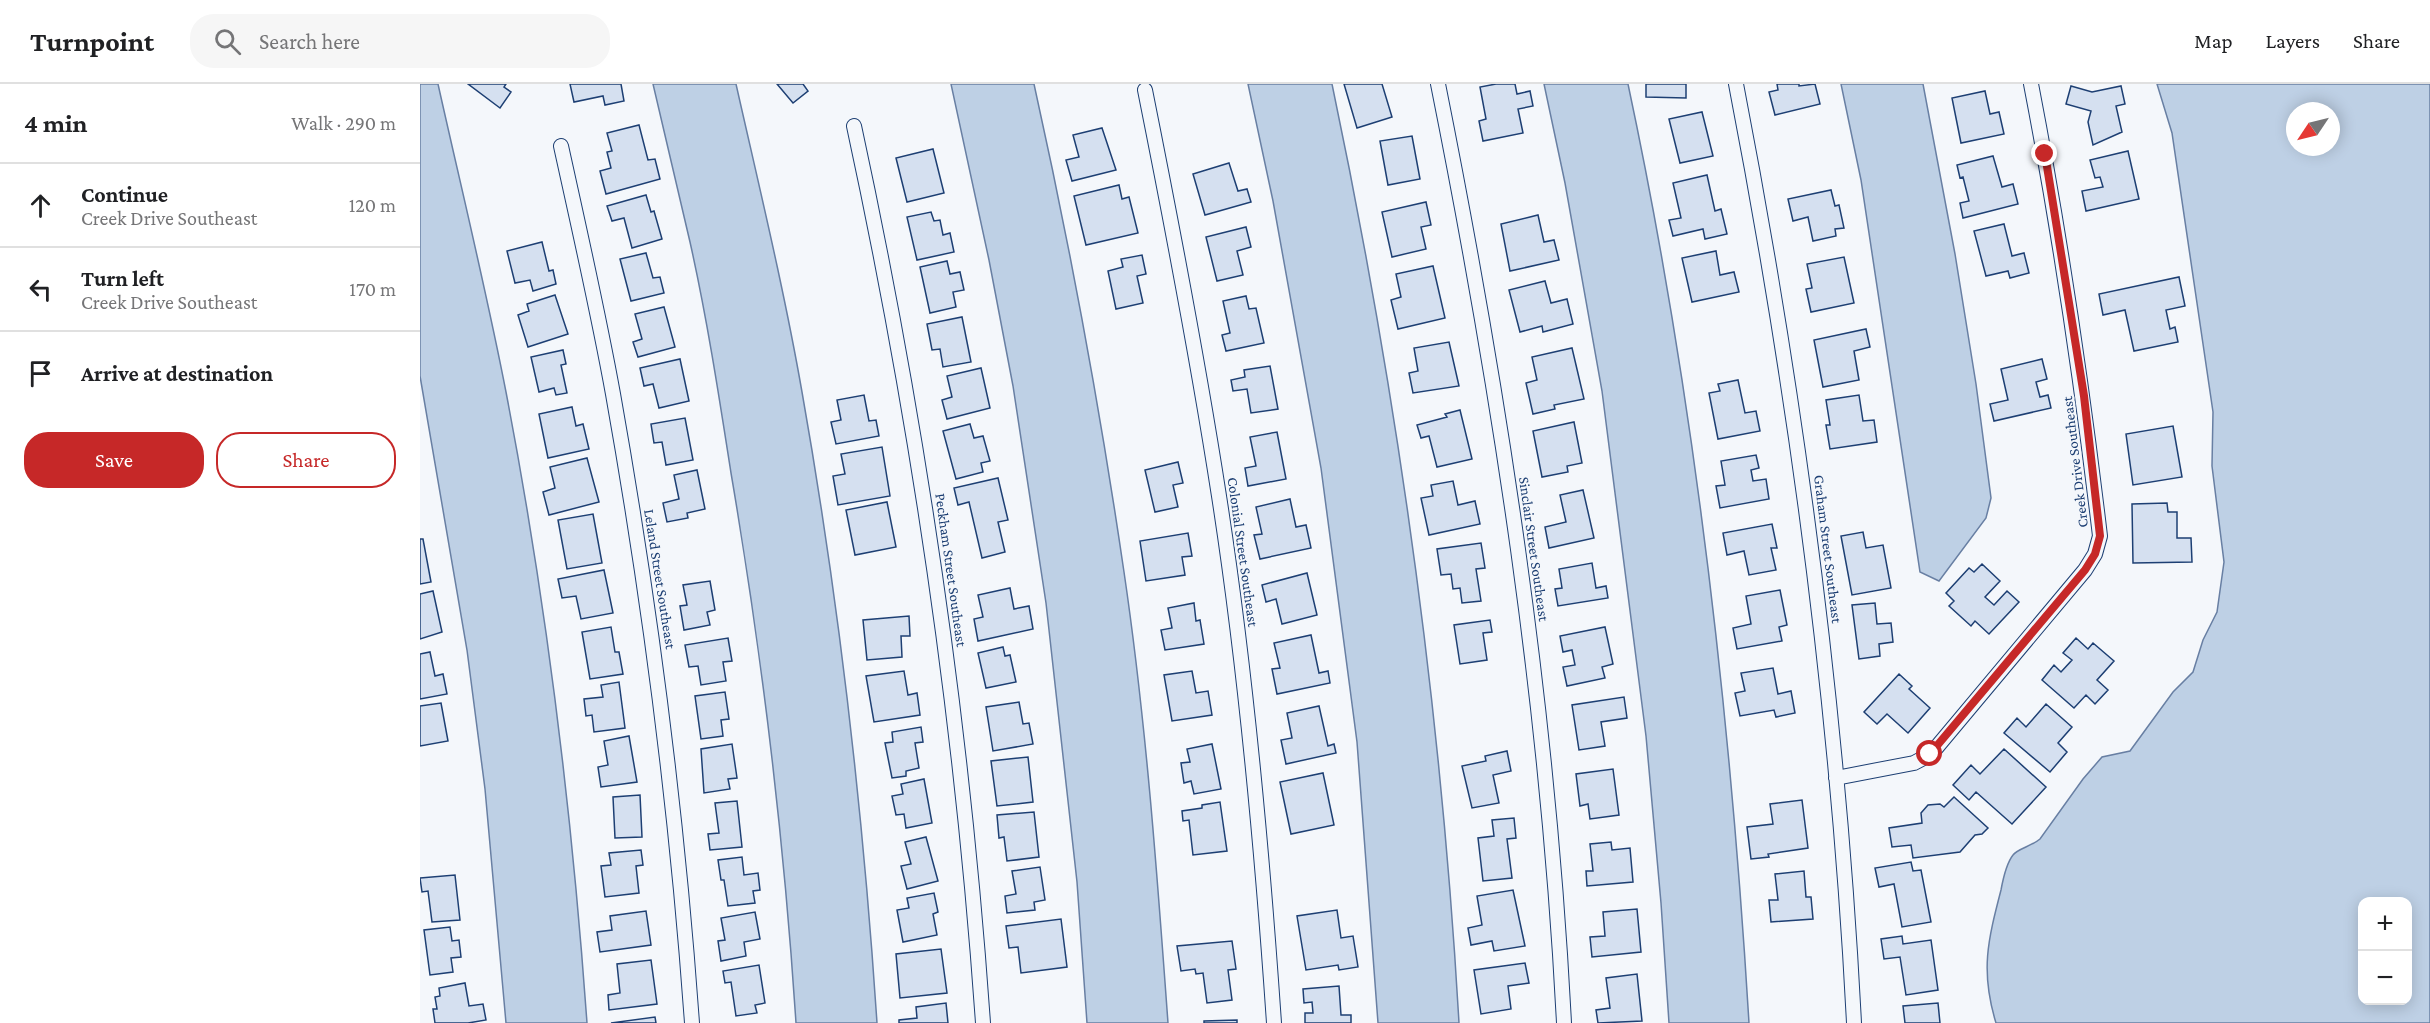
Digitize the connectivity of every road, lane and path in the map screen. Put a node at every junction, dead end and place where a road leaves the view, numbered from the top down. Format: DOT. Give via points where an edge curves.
graph roads {
  1 [pos="1438,84"];
  2 [pos="1736,84"];
  3 [pos="2031,84"];
  4 [pos="1145,90"];
  5 [pos="854,126"];
  6 [pos="561,146"];
  7 [pos="1836,778"];
  8 [pos="692,1023"];
  9 [pos="982,1023"];
  10 [pos="1274,1023"];
  11 [pos="1564,1023"];
  12 [pos="1854,1023"];
  1 -- 11 [label="street, Sinclair Street Southeast" via="1488,346 1521,569 1545,781"];
  2 -- 7 [label="street, Graham Street Southeast" via="1795,423 1825,656"];
  3 -- 7 [label="street, Creek Drive Southeast" via="2084,396 2100,536 2095,554 1930,754 1914,763"];
  4 -- 10 [label="street, Colonial Street Southeast" via="1218,486 1258,818"];
  5 -- 9 [label="street, Peckham Street Southeast" via="898,340 933,553 958,745"];
  6 -- 8 [label="street, Leland Street Southeast" via="610,382 644,584 671,788"];
  7 -- 12 [label="street, Graham Street Southeast"];
}
